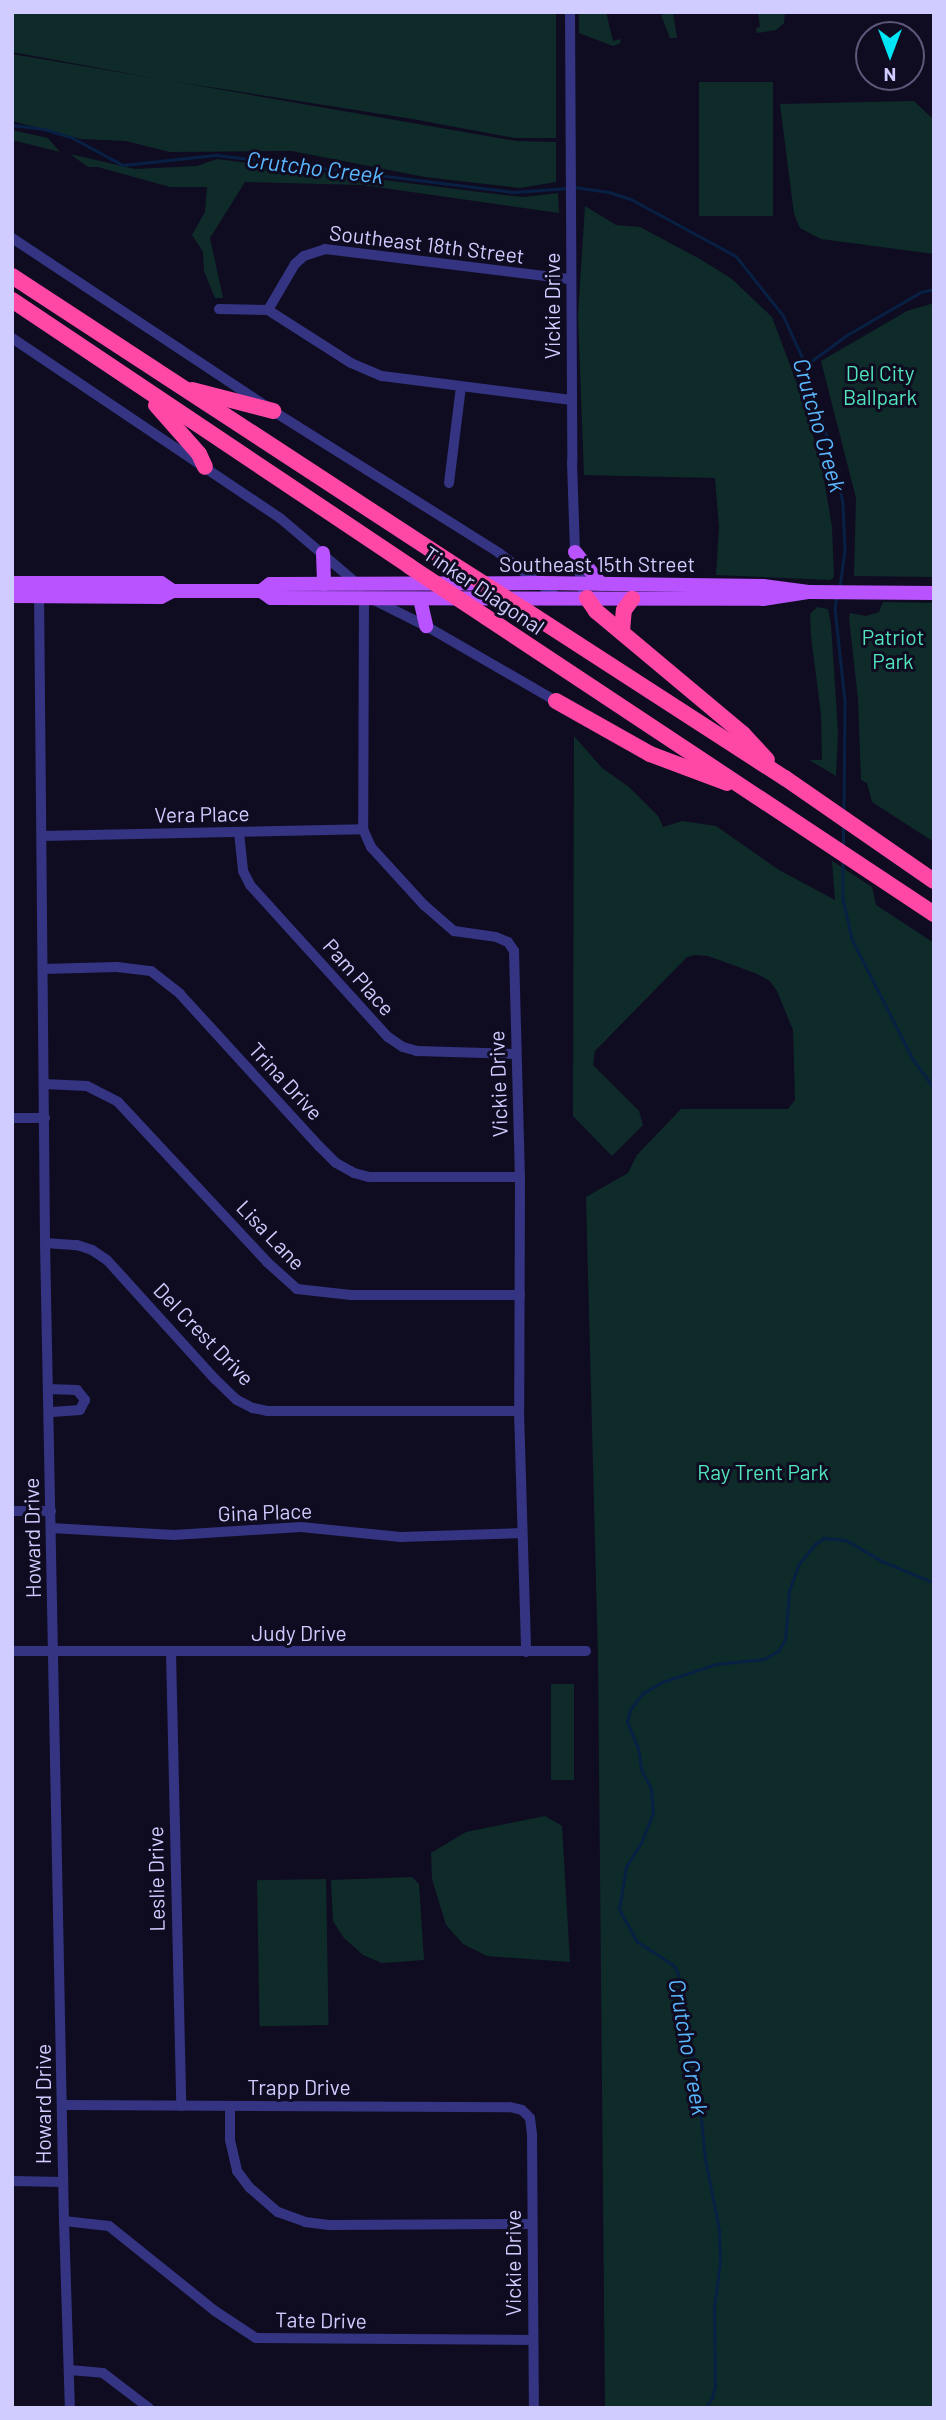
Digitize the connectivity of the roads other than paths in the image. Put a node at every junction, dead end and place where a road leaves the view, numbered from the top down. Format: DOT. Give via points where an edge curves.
graph roads {
  1 [pos="570,12"];
  2 [pos="12,238"];
  3 [pos="12,276"];
  4 [pos="571,279"];
  5 [pos="12,300"];
  6 [pos="219,309"];
  7 [pos="268,310"];
  8 [pos="12,338"];
  9 [pos="179,386"];
  10 [pos="141,387"];
  11 [pos="461,387"];
  12 [pos="571,400"];
  13 [pos="273,411"];
  14 [pos="205,467"];
  15 [pos="449,483"];
  16 [pos="575,552"];
  17 [pos="323,553"];
  18 [pos="12,583"];
  19 [pos="541,583"];
  20 [pos="324,584"];
  21 [pos="357,584"];
  22 [pos="601,584"];
  23 [pos="39,590"];
  24 [pos="261,591"];
  25 [pos="584,591"];
  26 [pos="698,593"];
  27 [pos="934,593"];
  28 [pos="12,596"];
  29 [pos="367,598"];
  30 [pos="558,598"];
  31 [pos="420,599"];
  32 [pos="632,599"];
  33 [pos="426,626"];
  34 [pos="622,631"];
  35 [pos="556,701"];
  36 [pos="785,778"];
  37 [pos="747,790"];
  38 [pos="363,829"];
  39 [pos="240,832"];
  40 [pos="42,836"];
  41 [pos="934,881"];
  42 [pos="934,914"];
  43 [pos="43,969"];
  44 [pos="516,1054"];
  45 [pos="44,1084"];
  46 [pos="12,1118"];
  47 [pos="45,1118"];
  48 [pos="520,1177"];
  49 [pos="45,1243"];
  50 [pos="520,1295"];
  51 [pos="48,1389"];
  52 [pos="519,1411"];
  53 [pos="49,1412"];
  54 [pos="12,1511"];
  55 [pos="51,1511"];
  56 [pos="51,1528"];
  57 [pos="522,1533"];
  58 [pos="12,1651"];
  59 [pos="171,1651"];
  60 [pos="586,1651"];
  61 [pos="54,1652"];
  62 [pos="527,1652"];
  63 [pos="64,2105"];
  64 [pos="181,2106"];
  65 [pos="230,2106"];
  66 [pos="530,2118"];
  67 [pos="12,2181"];
  68 [pos="63,2182"];
  69 [pos="64,2221"];
  70 [pos="532,2224"];
  71 [pos="533,2340"];
  72 [pos="70,2370"];
  73 [pos="71,2408"];
  74 [pos="149,2408"];
  75 [pos="534,2408"];
  1 -- 4 [label="street, Vickie Drive"];
  2 -- 13 [label="street, Tinker Diagonal"];
  3 -- 9 [label="highway, Tinker Diagonal"];
  4 -- 7 [label="street, Southeast 18th Street" via="325,249 313,251 295,264"];
  4 -- 12 [label="street, Vickie Drive"];
  5 -- 10 [label="highway, Tinker Diagonal"];
  6 -- 7 [label="street"];
  7 -- 11 [label="street" via="366,371"];
  8 -- 14 [label="street"];
  9 -- 13 [label="highway"];
  9 -- 36 [label="highway, Tinker Diagonal, bridge"];
  10 -- 14 [label="highway"];
  10 -- 37 [label="highway, Tinker Diagonal, bridge"];
  11 -- 12 [label="street"];
  11 -- 15 [label="street"];
  12 -- 16 [label="street, Vickie Drive"];
  13 -- 19 [label="street, Tinker Diagonal"];
  14 -- 17 [label="street"];
  16 -- 22 [label="main road"];
  16 -- 25 [label="street, Vickie Drive"];
  17 -- 20 [label="main road"];
  17 -- 21 [label="street"];
  18 -- 23 [label="main road, Southeast 15th Street"];
  19 -- 21 [label="main road, Southeast 15th Street"];
  19 -- 25 [label="main road, Southeast 15th Street"];
  19 -- 30 [label="street, Tinker Diagonal"];
  20 -- 21 [label="main road, Southeast 15th Street"];
  20 -- 24 [label="main road, Southeast 15th Street" via="270,584"];
  21 -- 29 [label="street"];
  22 -- 25 [label="main road, Southeast 15th Street"];
  22 -- 26 [label="main road, Southeast 15th Street"];
  23 -- 24 [label="main road, Southeast 15th Street" via="161,583 173,591"];
  23 -- 28 [label="main road, Southeast 15th Street"];
  23 -- 40 [label="street, Howard Drive"];
  24 -- 29 [label="main road, Southeast 15th Street" via="271,598"];
  25 -- 30 [label="main road, Southeast 15th Street"];
  25 -- 32 [label="main road, Southeast 15th Street"];
  25 -- 34 [label="highway" via="596,611"];
  26 -- 27 [label="main road, Southeast 15th Street" via="763,593 786,587 809,592"];
  26 -- 32 [label="main road, Southeast 15th Street"];
  29 -- 31 [label="main road, Southeast 15th Street"];
  29 -- 33 [label="street"];
  29 -- 38 [label="street"];
  30 -- 31 [label="main road, Southeast 15th Street"];
  31 -- 33 [label="main road"];
  32 -- 34 [label="highway" via="624,610"];
  33 -- 35 [label="street"];
  34 -- 36 [label="highway" via="743,734"];
  35 -- 37 [label="highway" via="650,754"];
  36 -- 41 [label="highway, Tinker Diagonal"];
  37 -- 42 [label="highway, Tinker Diagonal"];
  38 -- 39 [label="street, Vera Place"];
  38 -- 44 [label="street, Vickie Drive" via="371,847 454,931 508,942 514,951"];
  39 -- 40 [label="street, Vera Place"];
  39 -- 44 [label="street, Pam Place" via="243,871 250,884 388,1037 417,1052"];
  40 -- 43 [label="street, Howard Drive"];
  43 -- 45 [label="street, Howard Drive"];
  43 -- 48 [label="street, Trina Drive" via="151,971 180,994 336,1163 354,1173 369,1177"];
  44 -- 48 [label="street, Vickie Drive"];
  45 -- 47 [label="street, Howard Drive"];
  45 -- 50 [label="street, Lisa Lane" via="87,1086 118,1102 297,1289 351,1295"];
  46 -- 47 [label="street"];
  47 -- 49 [label="street, Howard Drive"];
  48 -- 50 [label="street, Vickie Drive"];
  49 -- 51 [label="street, Howard Drive"];
  49 -- 52 [label="street, Del Crest Drive" via="77,1245 107,1260 215,1379 253,1408"];
  50 -- 52 [label="street, Vickie Drive"];
  51 -- 53 [label="street, Howard Drive"];
  51 -- 53 [label="street" via="77,1390 85,1401 80,1410"];
  52 -- 57 [label="street, Vickie Drive"];
  53 -- 55 [label="street, Howard Drive"];
  54 -- 55 [label="street"];
  55 -- 56 [label="street, Howard Drive"];
  56 -- 57 [label="street, Gina Place" via="174,1535 301,1527 401,1537"];
  56 -- 61 [label="street, Howard Drive"];
  57 -- 62 [label="street, Vickie Drive"];
  58 -- 61 [label="street, Judy Drive"];
  59 -- 61 [label="street, Judy Drive"];
  59 -- 62 [label="street, Judy Drive"];
  59 -- 64 [label="street, Leslie Drive"];
  60 -- 62 [label="street, Judy Drive"];
  61 -- 63 [label="street, Howard Drive"];
  63 -- 64 [label="street, Trapp Drive"];
  63 -- 68 [label="street, Howard Drive"];
  64 -- 65 [label="street, Trapp Drive"];
  65 -- 66 [label="street, Trapp Drive" via="510,2107"];
  65 -- 70 [label="street" via="230,2140 237,2171 278,2212 331,2225"];
  66 -- 70 [label="street, Vickie Drive"];
  67 -- 68 [label="street"];
  68 -- 69 [label="street, Howard Drive"];
  69 -- 71 [label="street, Tate Drive" via="109,2226 215,2311 256,2337"];
  69 -- 72 [label="street, Howard Drive"];
  70 -- 71 [label="street, Vickie Drive"];
  71 -- 75 [label="street, Vickie Drive"];
  72 -- 73 [label="street, Howard Drive"];
  72 -- 74 [label="street" via="103,2373"];
}
